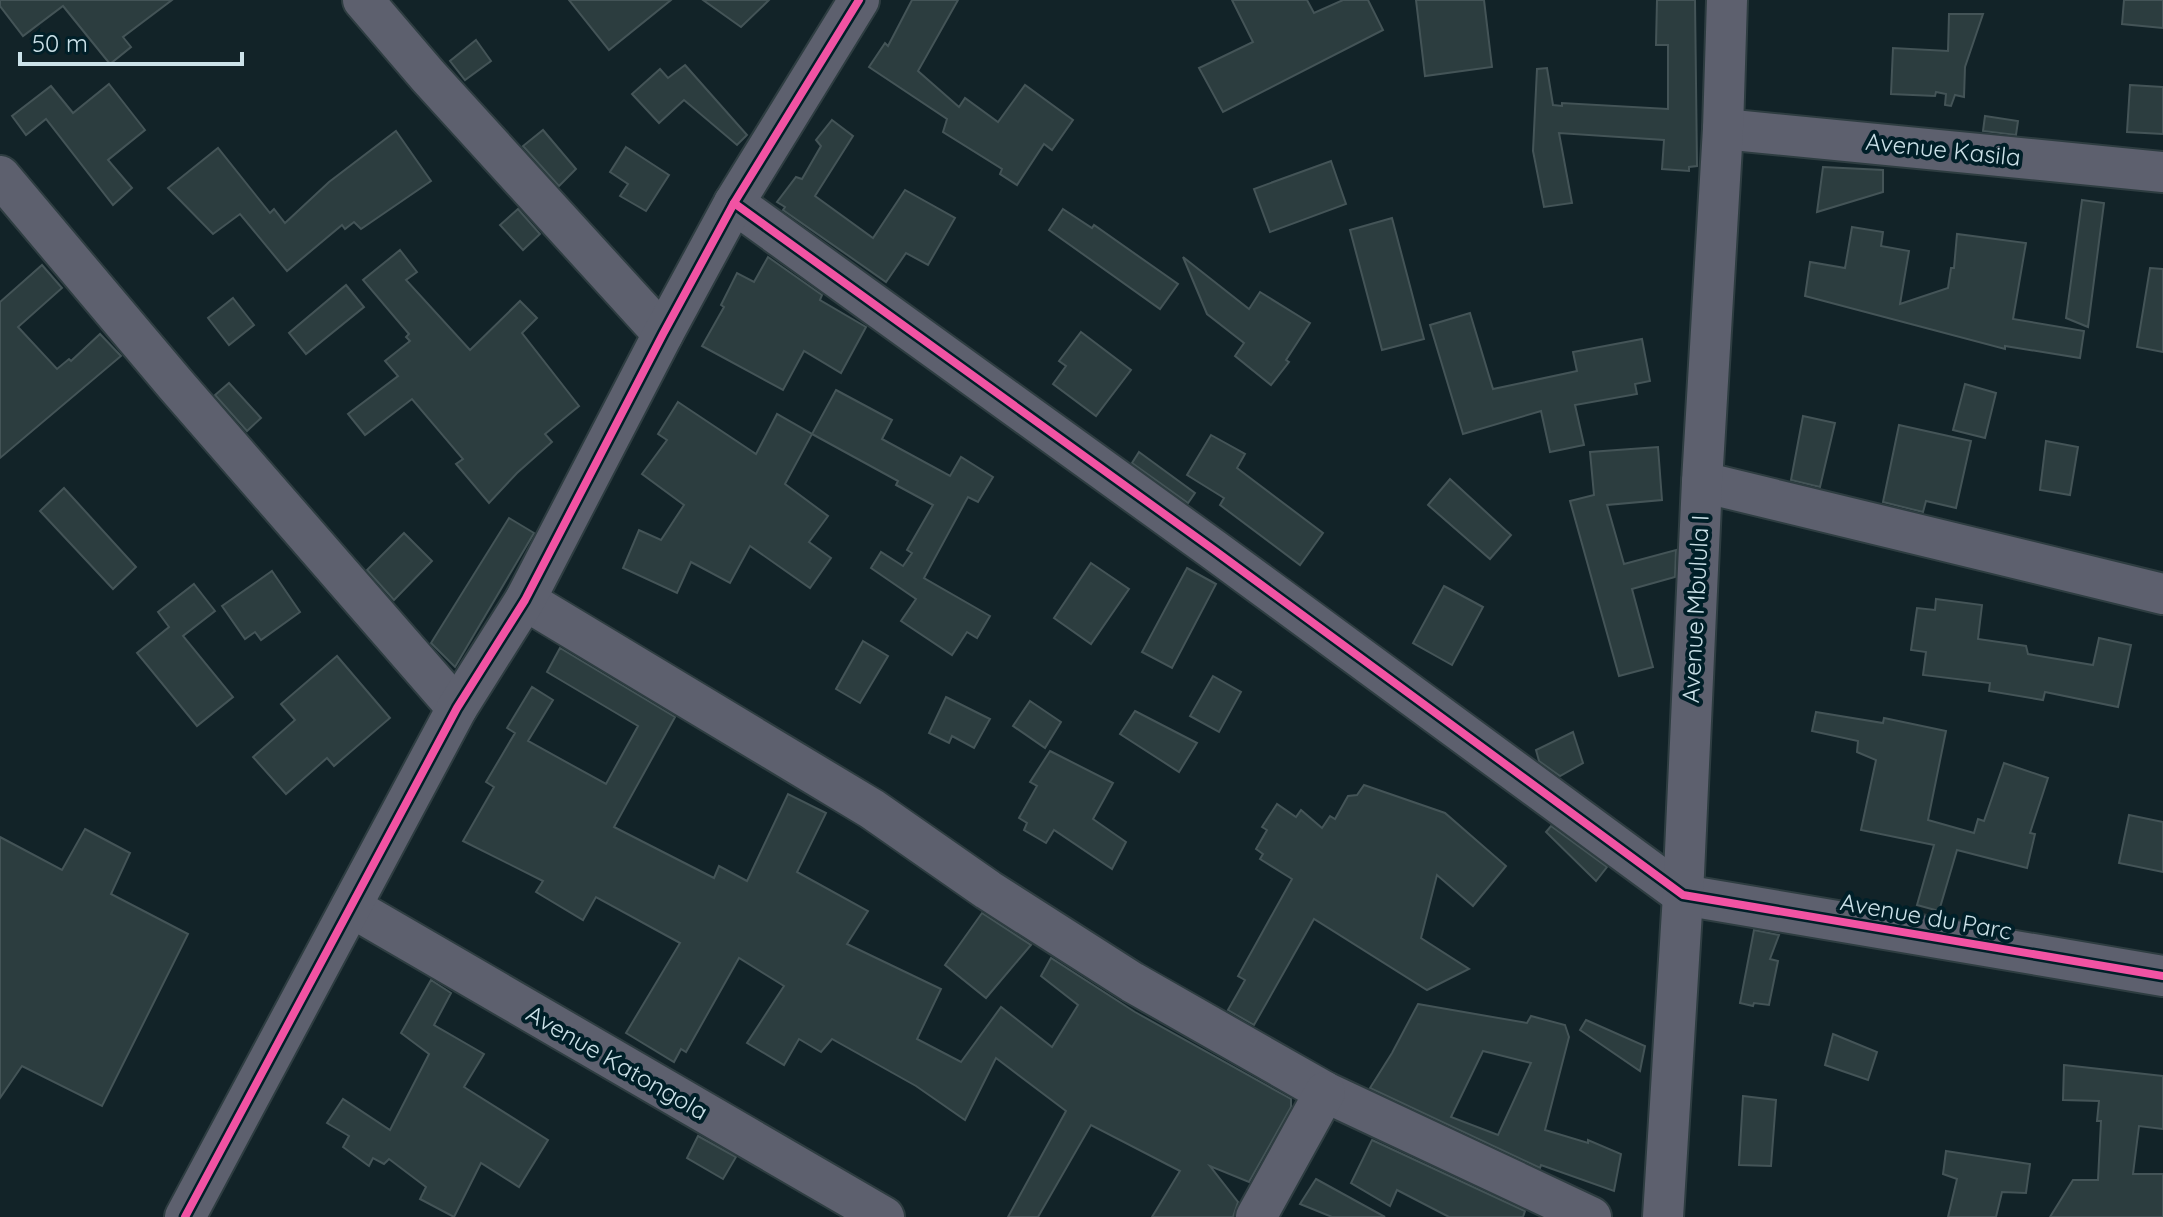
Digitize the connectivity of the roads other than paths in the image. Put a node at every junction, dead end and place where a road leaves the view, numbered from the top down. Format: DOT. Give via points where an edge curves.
graph roads {
  1 [pos="363,0"];
  2 [pos="859,0"];
  3 [pos="1727,0"];
  4 [pos="1723,129"];
  5 [pos="2163,172"];
  6 [pos="0,176"];
  7 [pos="734,203"];
  8 [pos="663,334"];
  9 [pos="1702,482"];
  10 [pos="2163,594"];
  11 [pos="525,600"];
  12 [pos="457,708"];
  13 [pos="1683,895"];
  14 [pos="351,907"];
  15 [pos="2163,976"];
  16 [pos="1325,1092"];
  17 [pos="185,1217"];
  18 [pos="884,1217"];
  19 [pos="1256,1217"];
  20 [pos="1591,1217"];
  21 [pos="1663,1217"];
  1 -- 8 [label="street"];
  2 -- 7 [label="street"];
  3 -- 4 [label="street, Avenue Mbulula I"];
  4 -- 5 [label="street, Avenue Kasila"];
  4 -- 9 [label="street, Avenue Mbulula I"];
  6 -- 12 [label="street"];
  7 -- 8 [label="street"];
  7 -- 13 [label="street"];
  8 -- 11 [label="street"];
  9 -- 10 [label="street"];
  9 -- 13 [label="street, Avenue Mbulula I"];
  11 -- 12 [label="street"];
  11 -- 16 [label="street" via="872,809 1132,982"];
  12 -- 14 [label="street"];
  13 -- 15 [label="street, Avenue du Parc"];
  13 -- 21 [label="street, Avenue Mbulula I"];
  14 -- 17 [label="street"];
  14 -- 18 [label="street, Avenue Katongola"];
  16 -- 19 [label="street"];
  16 -- 20 [label="street"];
}
